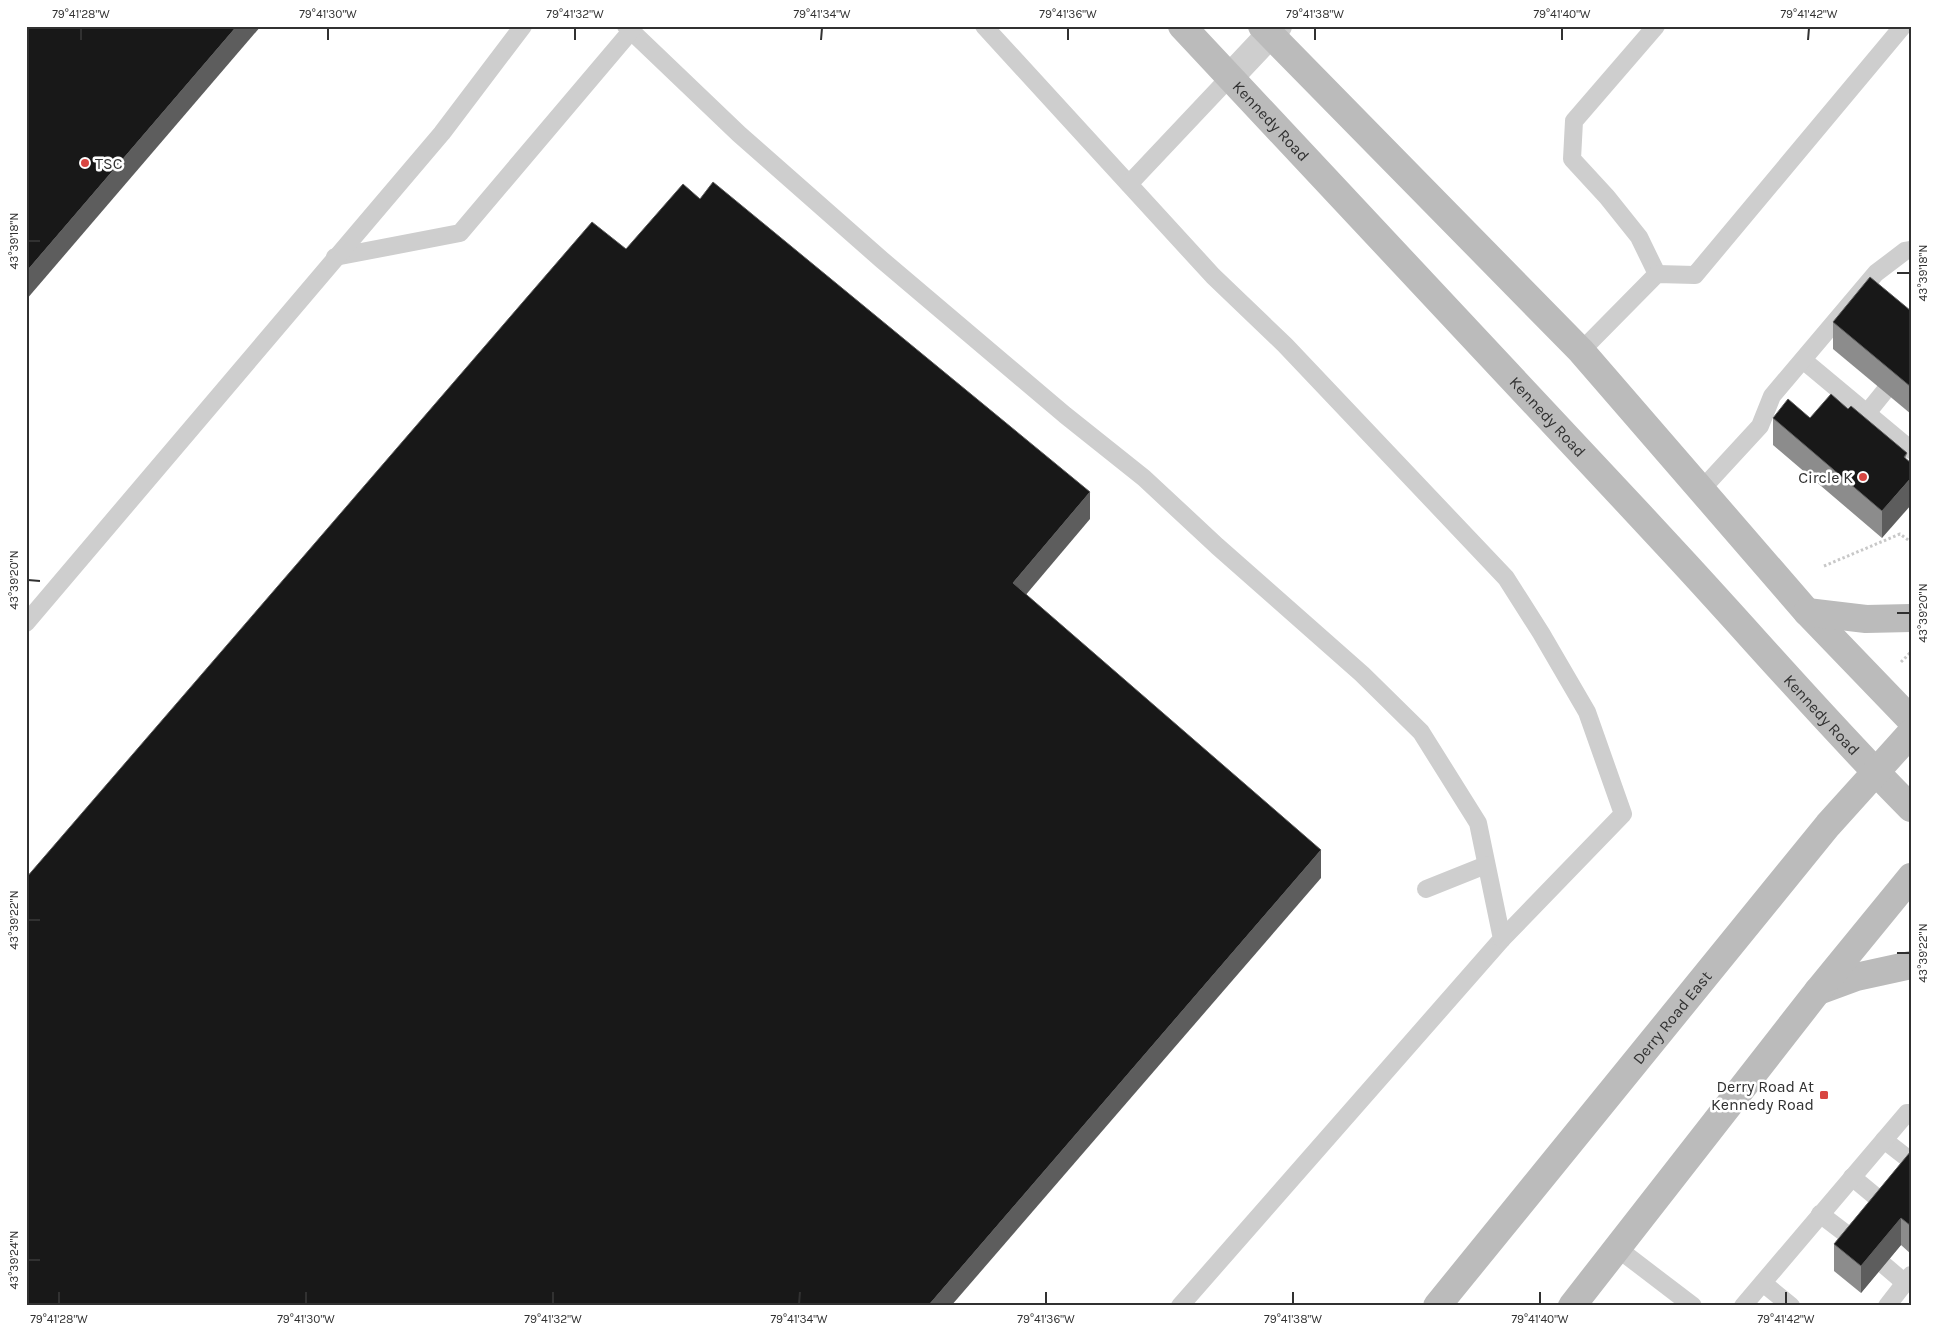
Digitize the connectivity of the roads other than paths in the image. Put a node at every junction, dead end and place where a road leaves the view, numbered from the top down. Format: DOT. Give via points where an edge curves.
graph roads {
  1 [pos="523,26"];
  2 [pos="984,26"];
  3 [pos="1182,26"];
  4 [pos="1656,26"];
  5 [pos="1903,26"];
  6 [pos="629,29"];
  7 [pos="1270,29"];
  8 [pos="1230,77"];
  9 [pos="1128,184"];
  10 [pos="1911,250"];
  11 [pos="335,257"];
  12 [pos="1657,274"];
  13 [pos="1581,352"];
  14 [pos="1803,360"];
  15 [pos="1884,392"];
  16 [pos="1867,413"];
  17 [pos="1911,450"];
  18 [pos="1701,490"];
  19 [pos="1807,612"];
  20 [pos="1911,618"];
  21 [pos="26,623"];
  22 [pos="1911,720"];
  23 [pos="1911,733"];
  24 [pos="1876,773"];
  25 [pos="1911,808"];
  26 [pos="1486,865"];
  27 [pos="1911,877"];
  28 [pos="1426,889"];
  29 [pos="1502,939"];
  30 [pos="1911,965"];
  31 [pos="1817,992"];
  32 [pos="1911,1113"];
  33 [pos="1884,1140"];
  34 [pos="1911,1161"];
  35 [pos="1852,1177"];
  36 [pos="1888,1206"];
  37 [pos="1820,1214"];
  38 [pos="1858,1243"];
  39 [pos="1617,1248"];
  40 [pos="1884,1265"];
  41 [pos="1908,1279"];
  42 [pos="1763,1283"];
  43 [pos="1180,1306"];
  44 [pos="1437,1306"];
  45 [pos="1572,1306"];
  46 [pos="1693,1306"];
  47 [pos="1744,1306"];
  48 [pos="1791,1306"];
  49 [pos="1887,1306"];
  1 -- 11 [label="lane" via="442,133"];
  2 -- 9 [label="lane"];
  3 -- 8 [label="main road, Kennedy Road"];
  4 -- 12 [label="lane" via="1574,121 1572,159 1639,237"];
  5 -- 12 [label="lane" via="1695,274"];
  6 -- 11 [label="lane" via="460,233"];
  6 -- 26 [label="lane" via="816,203 1144,478 1362,674 1421,732 1478,823"];
  7 -- 8 [label="street"];
  7 -- 13 [label="main road"];
  8 -- 9 [label="lane"];
  8 -- 24 [label="main road, Kennedy Road" via="1674,551"];
  9 -- 29 [label="lane" via="1506,578 1586,712 1622,814"];
  10 -- 14 [label="lane" via="1876,273"];
  11 -- 21 [label="lane"];
  12 -- 13 [label="lane"];
  13 -- 18 [label="main road"];
  14 -- 16 [label="lane"];
  14 -- 18 [label="lane" via="1772,396 1760,426"];
  15 -- 16 [label="lane"];
  16 -- 17 [label="lane"];
  18 -- 19 [label="main road"];
  19 -- 20 [label="main road" via="1866,619"];
  19 -- 22 [label="main road"];
  23 -- 24 [label="main road, Derry Road East"];
  24 -- 25 [label="main road, Kennedy Road"];
  24 -- 44 [label="main road, Derry Road East" via="1828,825"];
  26 -- 28 [label="lane"];
  26 -- 29 [label="lane"];
  27 -- 31 [label="main road"];
  29 -- 43 [label="lane"];
  30 -- 31 [label="main road" via="1856,977"];
  31 -- 39 [label="main road"];
  32 -- 33 [label="lane" via="1907,1113"];
  33 -- 34 [label="lane"];
  33 -- 35 [label="lane"];
  35 -- 36 [label="lane"];
  35 -- 37 [label="lane"];
  37 -- 38 [label="lane"];
  37 -- 42 [label="lane"];
  39 -- 45 [label="main road"];
  39 -- 46 [label="lane"];
  40 -- 41 [label="lane"];
  41 -- 49 [label="lane"];
  42 -- 47 [label="lane"];
  42 -- 48 [label="lane"];
}
